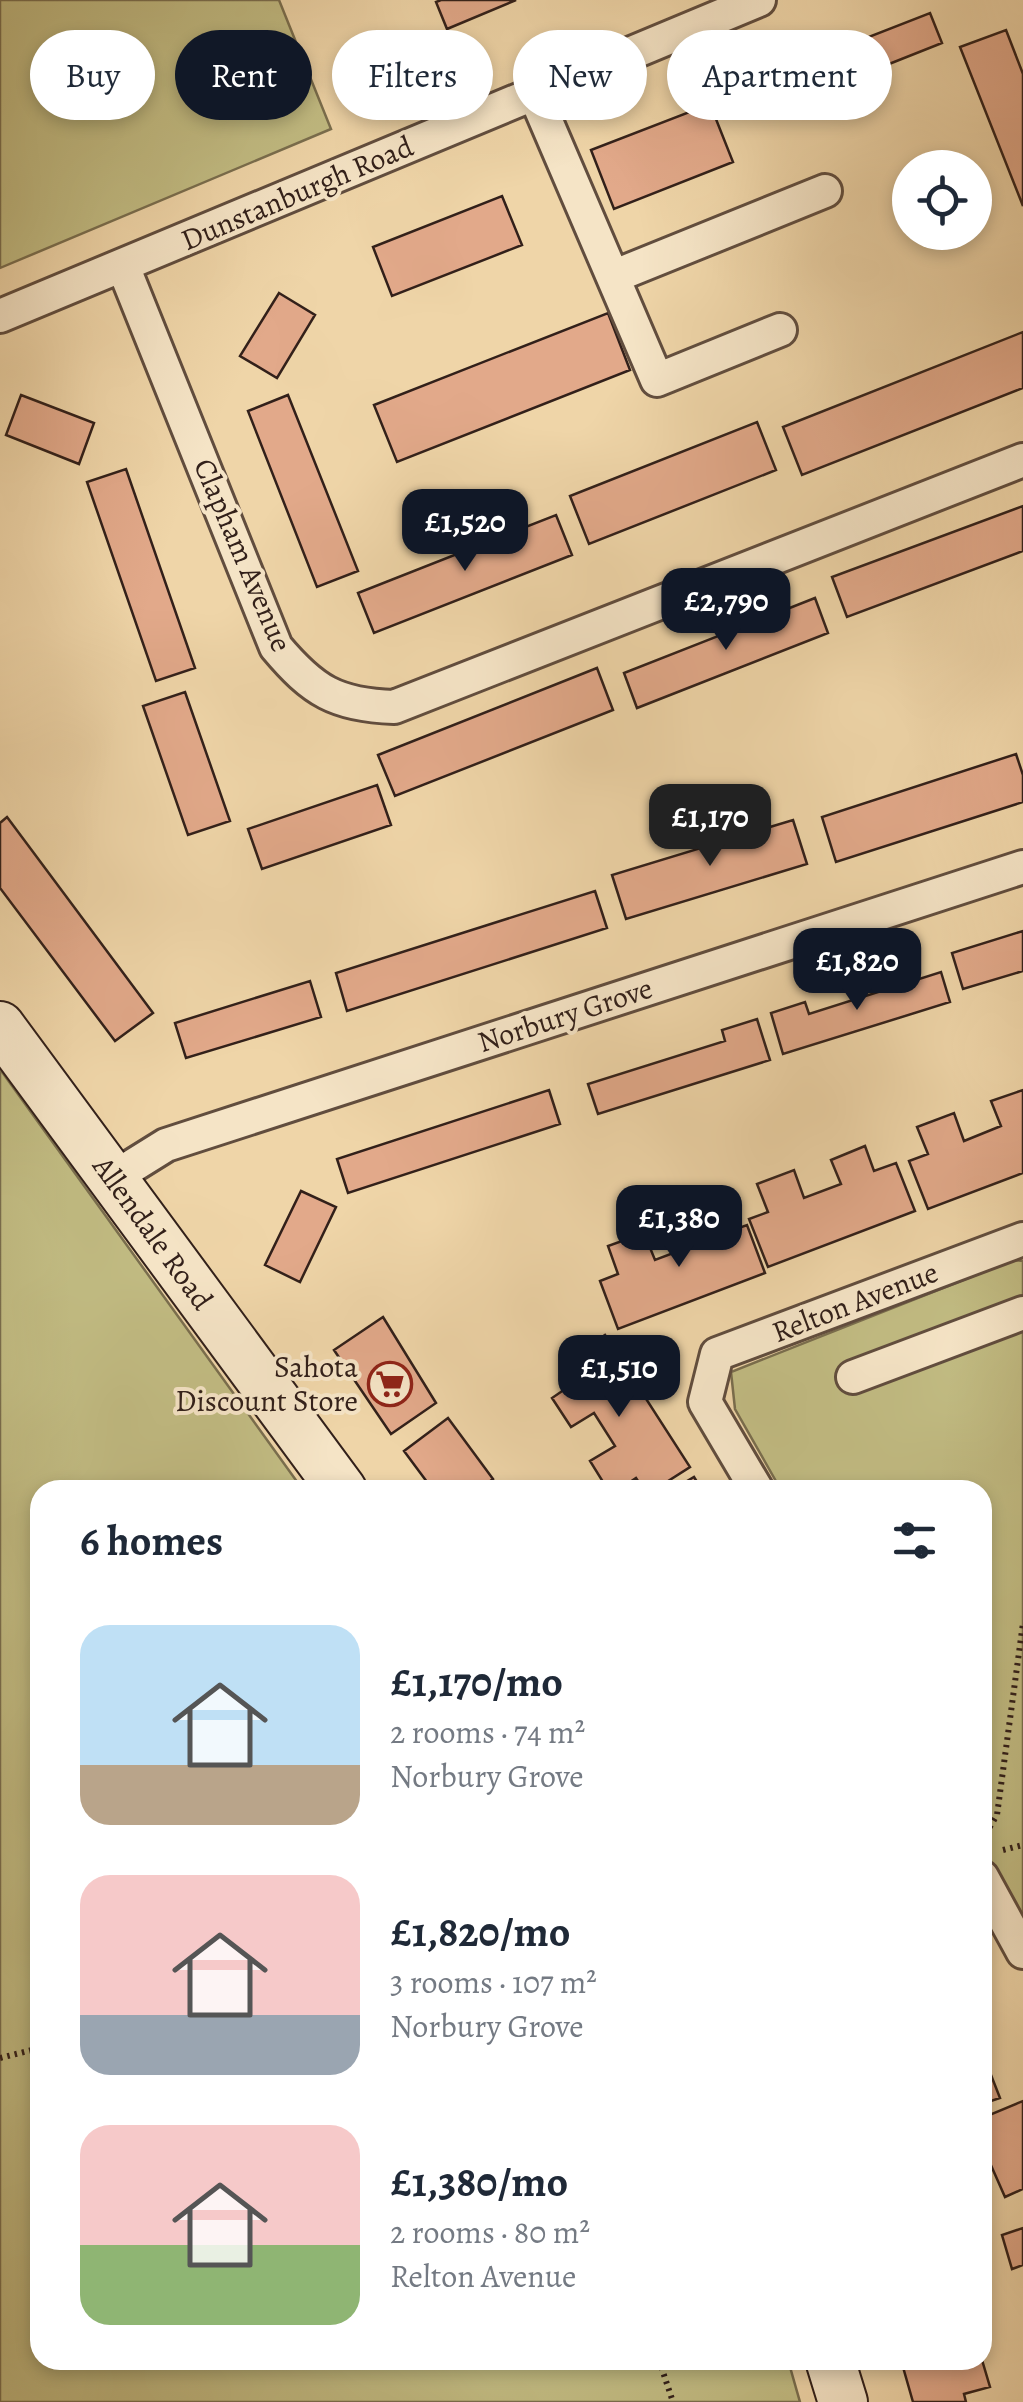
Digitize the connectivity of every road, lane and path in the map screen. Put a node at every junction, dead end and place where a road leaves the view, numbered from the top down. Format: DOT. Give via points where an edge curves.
graph roads {
  1 [pos="759,0"];
  2 [pos="714,9"];
  3 [pos="647,40"];
  4 [pos="513,102"];
  5 [pos="546,120"];
  6 [pos="826,191"];
  7 [pos="123,266"];
  8 [pos="615,276"];
  9 [pos="0,316"];
  10 [pos="780,330"];
  11 [pos="1023,460"];
  12 [pos="1023,867"];
  13 [pos="0,1026"];
  14 [pos="113,1178"];
  15 [pos="1023,1239"];
  16 [pos="1023,1313"];
  17 [pos="853,1377"];
  18 [pos="335,1480"];
  19 [pos="751,1480"];
  20 [pos="1023,1624"];
  21 [pos="992,1823"];
  22 [pos="992,1895"];
  23 [pos="1023,1952"];
  24 [pos="30,2050"];
  25 [pos="0,2058"];
  26 [pos="663,2370"];
  27 [pos="833,2370"];
  28 [pos="674,2402"];
  29 [pos="843,2402"];
  1 -- 2 [label="street, Dunstanburgh Road"];
  2 -- 3 [label="street, Dunstanburgh Road"];
  4 -- 7 [label="street, Dunstanburgh Road"];
  5 -- 8 [label="street"];
  6 -- 8 [label="street"];
  7 -- 9 [label="street, Dunstanburgh Road"];
  7 -- 11 [label="street, Clapham Avenue" via="276,648 304,680 350,706 394,708"];
  8 -- 10 [label="street" via="658,380"];
  12 -- 14 [label="street, Norbury Grove" via="166,1145"];
  13 -- 14 [label="main road, Allendale Road"];
  14 -- 18 [label="main road, Allendale Road"];
  15 -- 19 [label="street, Relton Avenue" via="717,1354 705,1402"];
  16 -- 17 [label="street"];
  20 -- 21 [label="path"];
  22 -- 23 [label="street"];
  24 -- 25 [label="path"];
  26 -- 28 [label="path"];
  27 -- 29 [label="main road"];
}
